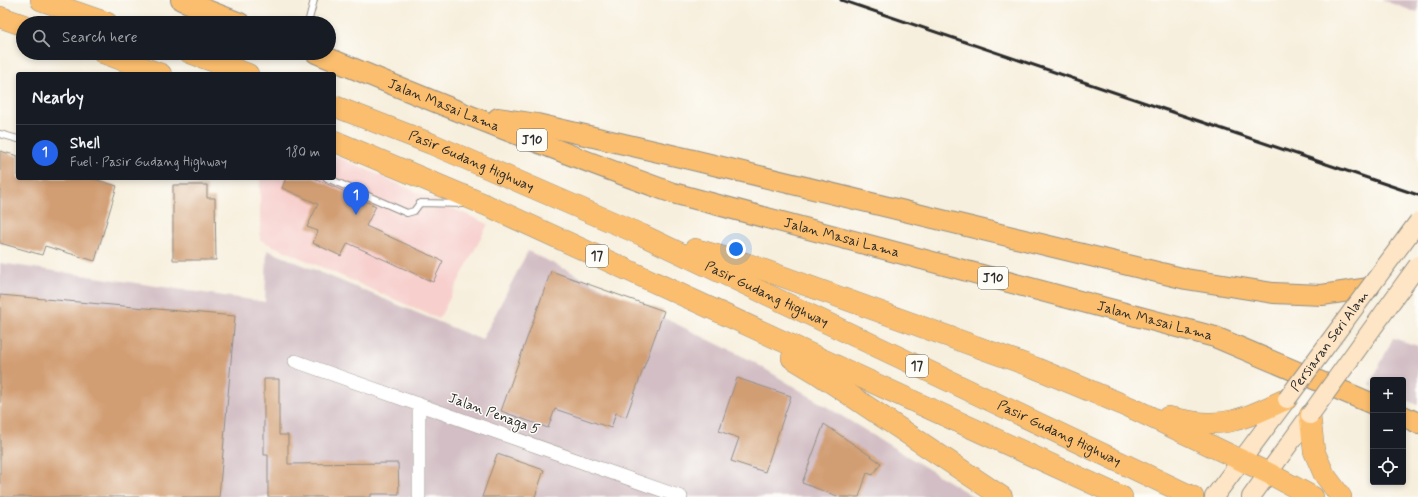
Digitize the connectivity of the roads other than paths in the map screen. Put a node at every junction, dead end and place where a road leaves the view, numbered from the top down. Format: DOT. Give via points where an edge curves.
graph roads {
  1 [pos="42,0"];
  2 [pos="181,0"];
  3 [pos="314,0"];
  4 [pos="87,16"];
  5 [pos="222,16"];
  6 [pos="310,16"];
  7 [pos="0,17"];
  8 [pos="16,23"];
  9 [pos="122,60"];
  10 [pos="209,60"];
  11 [pos="333,60"];
  12 [pos="155,72"];
  13 [pos="242,72"];
  14 [pos="336,107"];
  15 [pos="456,111"];
  16 [pos="0,134"];
  17 [pos="16,138"];
  18 [pos="336,142"];
  19 [pos="619,143"];
  20 [pos="607,170"];
  21 [pos="332,180"];
  22 [pos="486,205"];
  23 [pos="1418,222"];
  24 [pos="642,234"];
  25 [pos="1418,265"];
  26 [pos="1369,288"];
  27 [pos="708,306"];
  28 [pos="296,361"];
  29 [pos="1287,399"];
  30 [pos="1370,403"];
  31 [pos="419,404"];
  32 [pos="1136,410"];
  33 [pos="1310,415"];
  34 [pos="1406,417"];
  35 [pos="1418,423"];
  36 [pos="1241,460"];
  37 [pos="1268,473"];
  38 [pos="419,497"];
  39 [pos="681,497"];
  40 [pos="1002,497"];
  41 [pos="1122,497"];
  42 [pos="1193,497"];
  43 [pos="1214,497"];
  44 [pos="1251,497"];
  45 [pos="1313,497"];
  46 [pos="1341,497"];
  1 -- 4 [label="highway"];
  2 -- 5 [label="main road"];
  3 -- 6 [label="lane"];
  7 -- 8 [label="highway"];
  9 -- 12 [label="highway"];
  10 -- 13 [label="highway"];
  11 -- 15 [label="main road, Jalan Masai Lama / J10"];
  14 -- 24 [label="highway, Pasir Gudang Highway / 17" via="432,144"];
  15 -- 19 [label="main road" via="538,124"];
  15 -- 20 [label="main road, Jalan Masai Lama / J10"];
  16 -- 17 [label="lane"];
  18 -- 22 [label="highway, 17"];
  19 -- 20 [label="main road" via="609,146 604,151 602,158"];
  19 -- 26 [label="main road" via="1186,279 1273,293 1322,295"];
  20 -- 30 [label="main road, Jalan Masai Lama / J10" via="680,195 1215,337"];
  21 -- 22 [label="lane" via="407,213 414,211 420,203"];
  22 -- 27 [label="highway, 17"];
  23 -- 26 [label="main road, Persiaran Seri Alam, bridge"];
  24 -- 32 [label="highway" via="753,266 1033,367"];
  24 -- 42 [label="highway, Pasir Gudang Highway / 17"];
  25 -- 33 [label="main road, Persiaran Seri Alam, bridge"];
  26 -- 29 [label="main road, Persiaran Seri Alam, bridge"];
  27 -- 40 [label="highway" via="817,372"];
  27 -- 41 [label="highway, 17"];
  28 -- 31 [label="street, Jalan Penaga 5"];
  29 -- 32 [label="highway" via="1240,419 1224,422 1190,422"];
  29 -- 36 [label="main road, Persiaran Seri Alam"];
  31 -- 38 [label="street"];
  31 -- 39 [label="street, Jalan Penaga 5"];
  32 -- 36 [label="highway"];
  33 -- 37 [label="main road, Persiaran Seri Alam"];
  33 -- 46 [label="highway" via="1314,451 1324,474"];
  34 -- 35 [label="main road"];
  36 -- 37 [label="highway"];
  36 -- 43 [label="main road, Persiaran Seri Alam"];
  37 -- 44 [label="main road, Persiaran Seri Alam"];
  37 -- 45 [label="highway"];
}
